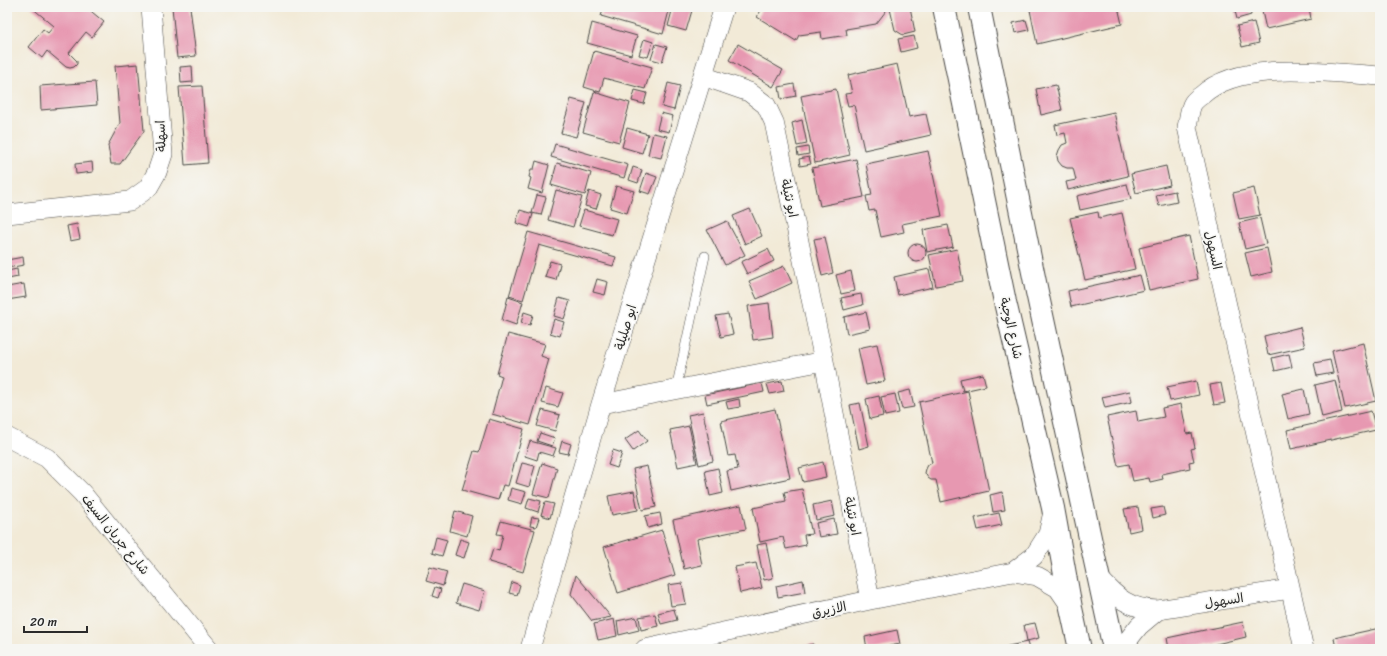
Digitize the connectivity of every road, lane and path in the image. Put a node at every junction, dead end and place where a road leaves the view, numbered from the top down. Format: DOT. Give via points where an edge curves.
graph roads {
  1 [pos="151,7"];
  2 [pos="724,7"];
  3 [pos="944,7"];
  4 [pos="979,7"];
  5 [pos="703,76"];
  6 [pos="1380,76"];
  7 [pos="7,214"];
  8 [pos="705,256"];
  9 [pos="824,361"];
  10 [pos="676,389"];
  11 [pos="601,404"];
  12 [pos="7,437"];
  13 [pos="1054,508"];
  14 [pos="1013,572"];
  15 [pos="1098,577"];
  16 [pos="1290,589"];
  17 [pos="870,600"];
  18 [pos="1071,608"];
  19 [pos="1158,610"];
  20 [pos="210,649"];
  21 [pos="530,649"];
  22 [pos="645,649"];
  23 [pos="1080,649"];
  24 [pos="1114,649"];
  25 [pos="1121,649"];
  26 [pos="1304,649"];
  1 -- 7 [label="street, اسهلة" via="162,154 158,172 148,188 130,201"];
  2 -- 5 [label="street, ابو صليلة"];
  3 -- 13 [label="street, شارع الوجبة" via="1004,294"];
  4 -- 15 [label="street"];
  5 -- 9 [label="street, ابو نثيلة" via="749,92 766,105 774,122"];
  5 -- 11 [label="street, ابو صليلة"];
  6 -- 16 [label="street, السهول" via="1287,70 1227,79 1208,89 1193,103 1187,127"];
  8 -- 10 [label="lane"];
  9 -- 10 [label="street"];
  9 -- 17 [label="street, ابو نثيلة"];
  10 -- 11 [label="street"];
  11 -- 21 [label="street, ابو صليلة"];
  12 -- 20 [label="street, شارع جريان السيف" via="47,458 82,493"];
  13 -- 14 [label="street, الازيرق" via="1048,534 1034,556"];
  13 -- 18 [label="street, شارع الوجبة"];
  14 -- 17 [label="street, الازيرق"];
  14 -- 18 [label="street, الازيرق" via="1037,576 1058,588"];
  15 -- 19 [label="street, السهول" via="1126,603 1143,609"];
  15 -- 24 [label="street"];
  16 -- 19 [label="street, السهول"];
  16 -- 26 [label="street, السهول"];
  17 -- 22 [label="street, الازيرق"];
  18 -- 23 [label="street, شارع الوجبة"];
  19 -- 25 [label="street" via="1139,626"];
}
